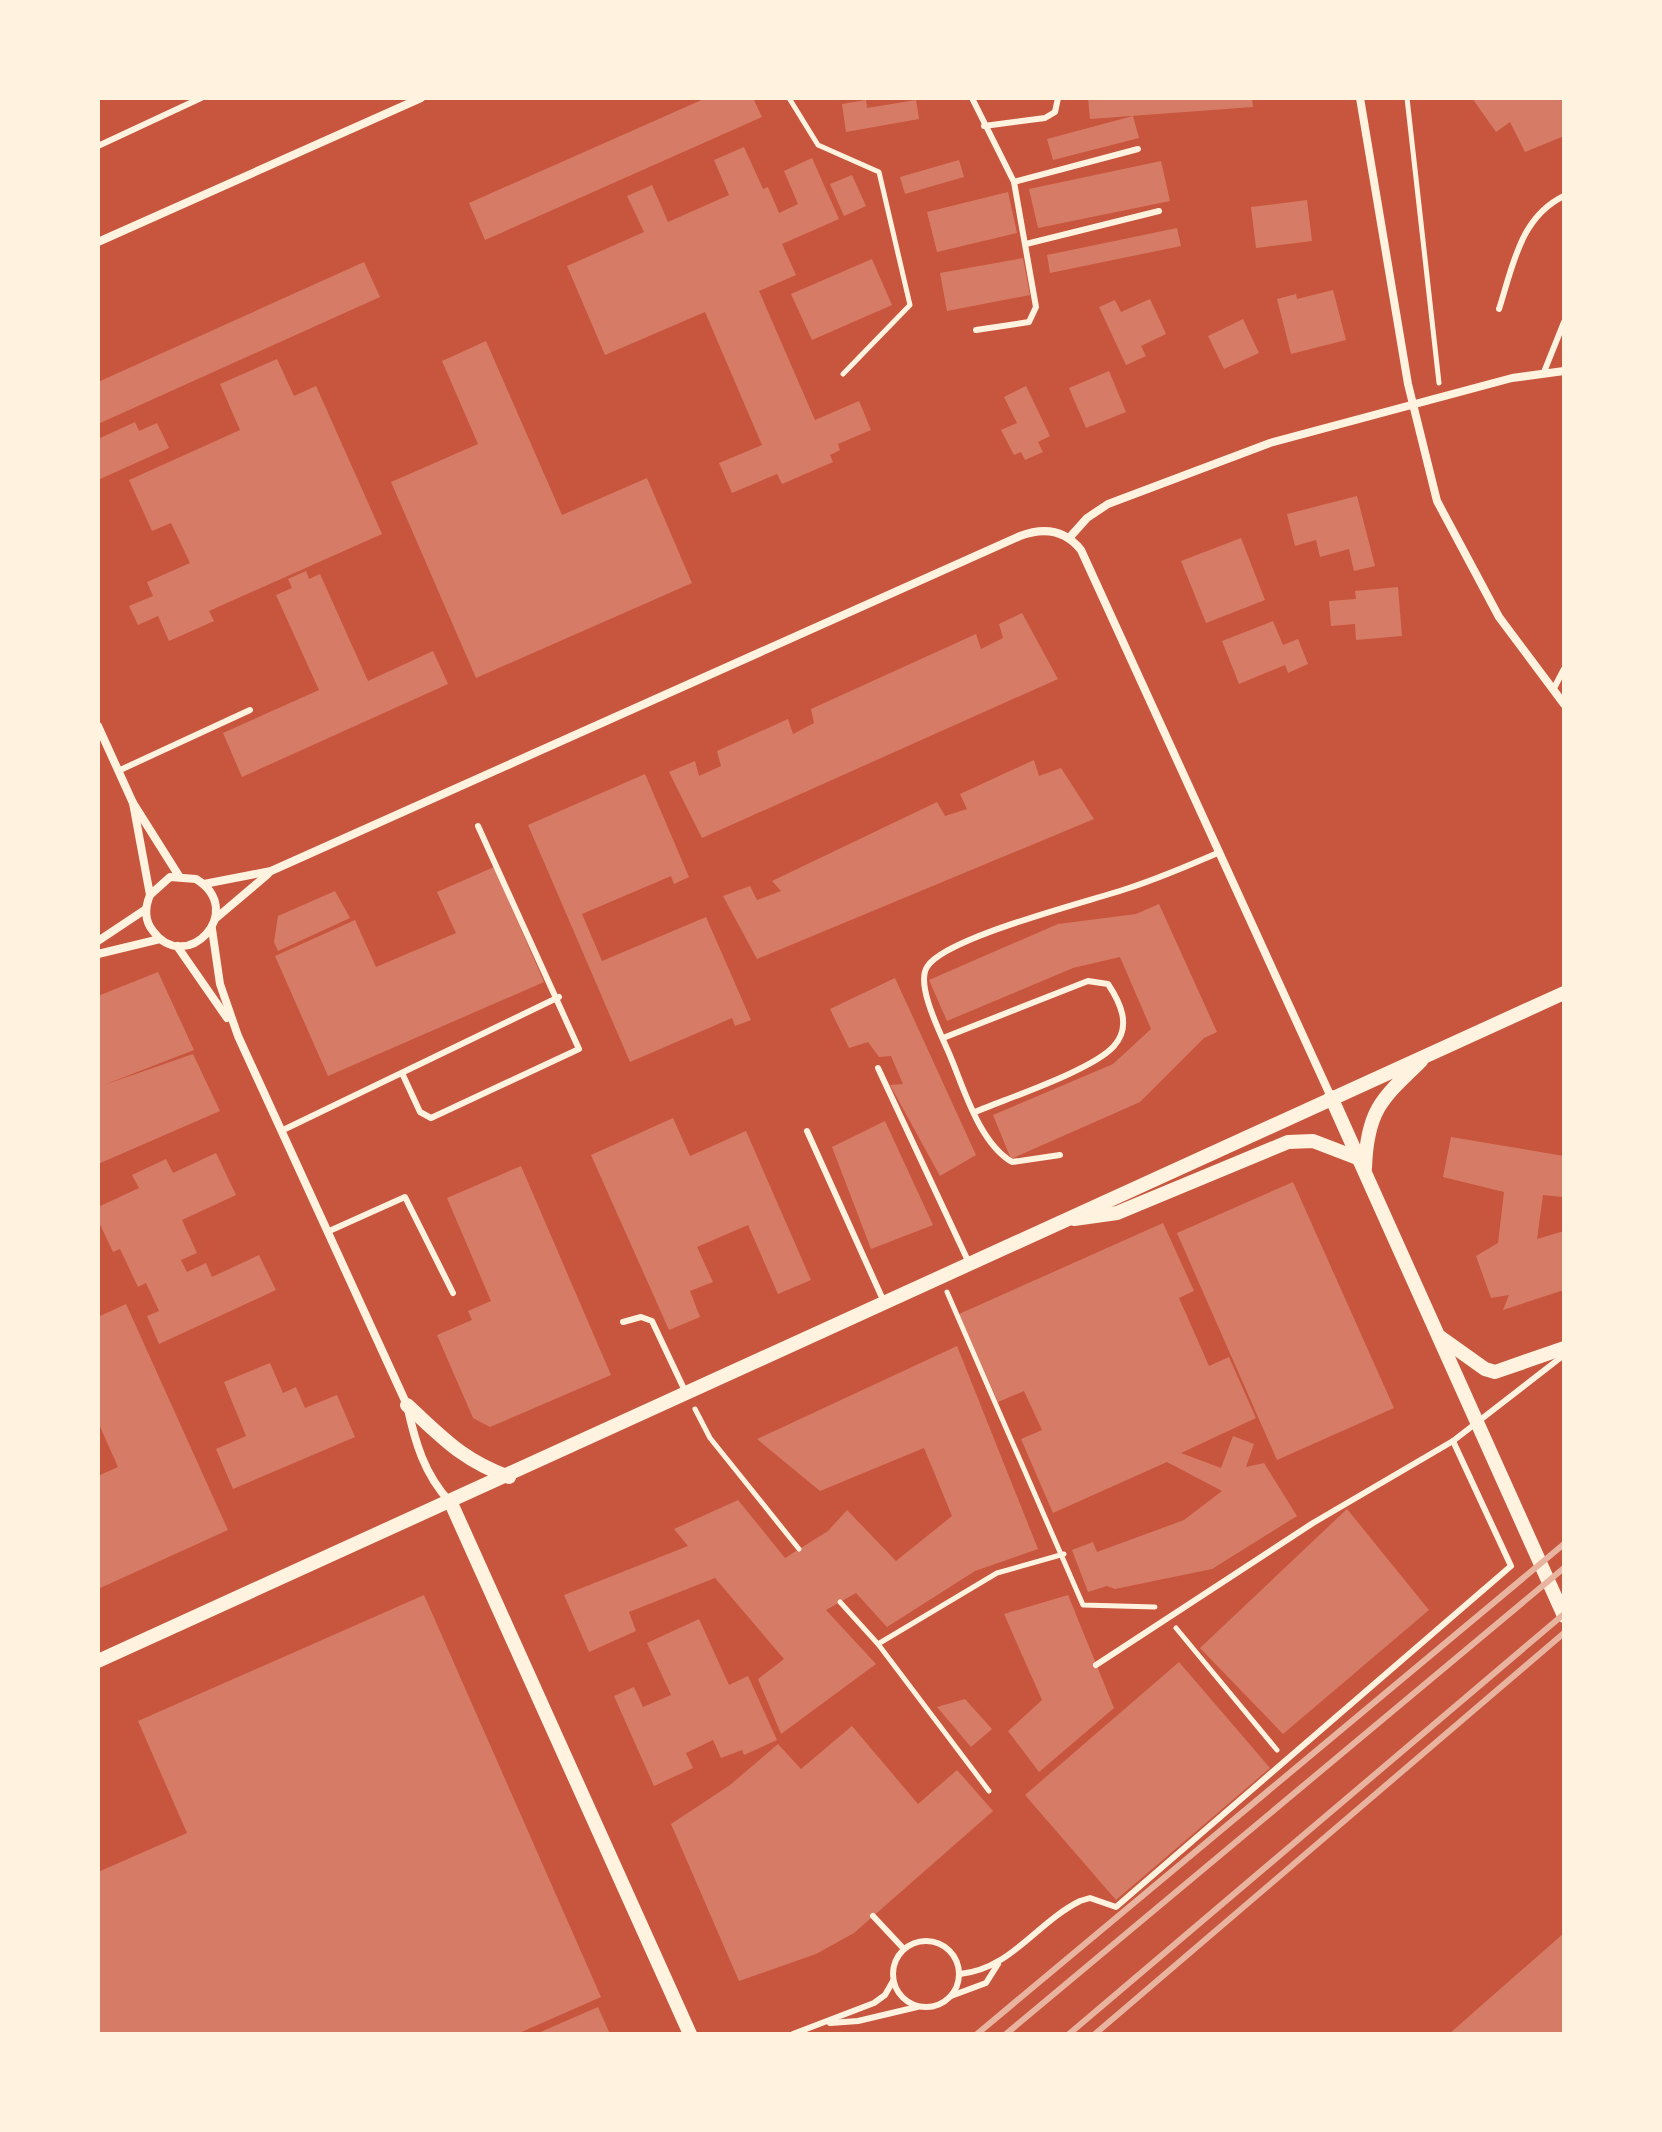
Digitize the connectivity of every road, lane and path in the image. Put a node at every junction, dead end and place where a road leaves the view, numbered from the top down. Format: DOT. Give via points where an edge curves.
graph roads {
  1 [pos="201,98"];
  2 [pos="421,98"];
  3 [pos="789,98"];
  4 [pos="972,98"];
  5 [pos="1058,98"];
  6 [pos="1360,98"];
  7 [pos="1407,98"];
  8 [pos="984,126"];
  9 [pos="98,146"];
  10 [pos="1138,149"];
  11 [pos="1014,182"];
  12 [pos="1564,196"];
  13 [pos="1159,211"];
  14 [pos="98,242"];
  15 [pos="1026,244"];
  16 [pos="1499,309"];
  17 [pos="1564,322"];
  18 [pos="976,330"];
  19 [pos="1564,371"];
  20 [pos="1544,372"];
  21 [pos="843,374"];
  22 [pos="1441,398"];
  23 [pos="1412,407"];
  24 [pos="1070,537"];
  25 [pos="1564,669"];
  26 [pos="1553,690"];
  27 [pos="1564,704"];
  28 [pos="250,710"];
  29 [pos="98,726"];
  30 [pos="118,771"];
  31 [pos="133,803"];
  32 [pos="478,826"];
  33 [pos="1220,852"];
  34 [pos="271,871"];
  35 [pos="179,876"];
  36 [pos="204,884"];
  37 [pos="150,895"];
  38 [pos="146,909"];
  39 [pos="215,919"];
  40 [pos="212,929"];
  41 [pos="160,939"];
  42 [pos="98,941"];
  43 [pos="177,946"];
  44 [pos="98,954"];
  45 [pos="1564,993"];
  46 [pos="559,997"];
  47 [pos="238,1036"];
  48 [pos="943,1038"];
  49 [pos="1430,1053"];
  50 [pos="878,1068"];
  51 [pos="402,1073"];
  52 [pos="1331,1097"];
  53 [pos="975,1112"];
  54 [pos="281,1131"];
  55 [pos="807,1131"];
  56 [pos="1060,1155"];
  57 [pos="1362,1165"];
  58 [pos="1060,1221"];
  59 [pos="327,1232"];
  60 [pos="969,1263"];
  61 [pos="940,1276"];
  62 [pos="453,1293"];
  63 [pos="884,1302"];
  64 [pos="623,1322"];
  65 [pos="1440,1337"];
  66 [pos="1564,1348"];
  67 [pos="1564,1355"];
  68 [pos="687,1394"];
  69 [pos="407,1405"];
  70 [pos="1478,1422"];
  71 [pos="1453,1441"];
  72 [pos="509,1477"];
  73 [pos="451,1503"];
  74 [pos="799,1549"];
  75 [pos="1064,1554"];
  76 [pos="840,1602"];
  77 [pos="1564,1616"];
  78 [pos="1169,1620"];
  79 [pos="878,1644"];
  80 [pos="98,1661"];
  81 [pos="1096,1665"];
  82 [pos="1288,1762"];
  83 [pos="989,1791"];
  84 [pos="873,1916"];
  85 [pos="903,1948"];
  86 [pos="998,1964"];
  87 [pos="960,1974"];
  88 [pos="893,1981"];
  89 [pos="951,1996"];
  90 [pos="919,2007"];
  91 [pos="826,2023"];
  92 [pos="690,2034"];
  93 [pos="793,2034"];
  1 -- 9 [label="lane"];
  2 -- 14 [label="street"];
  3 -- 21 [label="path" via="818,145 879,172 910,305"];
  4 -- 8 [label="lane"];
  5 -- 8 [label="lane" via="1055,112 1045,118"];
  6 -- 23 [label="street"];
  7 -- 22 [label="path"];
  8 -- 11 [label="lane"];
  10 -- 11 [label="lane"];
  11 -- 15 [label="lane"];
  12 -- 16 [label="lane" via="1538,212 1527,227"];
  13 -- 15 [label="lane"];
  15 -- 18 [label="lane" via="1035,315 1029,322"];
  17 -- 20 [label="lane"];
  19 -- 20 [label="street"];
  20 -- 22 [label="street"];
  22 -- 23 [label="street"];
  23 -- 24 [label="street" via="1270,443 1211,464 1108,504"];
  23 -- 26 [label="street" via="1437,501 1452,532 1499,617"];
  24 -- 33 [label="street" via="1081,550"];
  24 -- 34 [label="street" via="1058,532 1020,536"];
  25 -- 26 [label="lane"];
  26 -- 27 [label="street"];
  28 -- 30 [label="lane"];
  29 -- 30 [label="street"];
  30 -- 31 [label="street"];
  31 -- 35 [label="street"];
  31 -- 37 [label="street"];
  32 -- 46 [label="lane"];
  33 -- 48 [label="lane" via="1152,881 942,953 926,968 923,988"];
  33 -- 52 [label="street"];
  34 -- 36 [label="street"];
  34 -- 39 [label="street"];
  35 -- 36 [label="street"];
  35 -- 37 [label="street" via="162,881"];
  36 -- 39 [label="street" via="214,899"];
  37 -- 38 [label="street"];
  38 -- 41 [label="street" via="149,926"];
  38 -- 42 [label="street"];
  39 -- 40 [label="street"];
  40 -- 43 [label="street" via="197,943"];
  40 -- 47 [label="street" via="220,984"];
  41 -- 43 [label="street"];
  41 -- 44 [label="street"];
  43 -- 47 [label="street"];
  45 -- 49 [label="street"];
  46 -- 51 [label="lane"];
  46 -- 51 [label="lane" via="579,1042 574,1054 431,1118 420,1112"];
  47 -- 54 [label="street"];
  48 -- 53 [label="lane"];
  48 -- 53 [label="lane" via="1088,981 1108,984 1121,1004 1123,1026 1116,1045 1097,1059"];
  49 -- 52 [label="street"];
  49 -- 57 [label="street" via="1373,1113"];
  50 -- 60 [label="lane"];
  51 -- 54 [label="lane"];
  52 -- 57 [label="street"];
  52 -- 58 [label="street"];
  53 -- 56 [label="lane" via="993,1145 1012,1162"];
  54 -- 59 [label="street"];
  55 -- 63 [label="lane"];
  57 -- 58 [label="street" via="1313,1141 1288,1142 1117,1213"];
  57 -- 65 [label="street"];
  58 -- 60 [label="street"];
  59 -- 62 [label="lane" via="405,1197"];
  59 -- 69 [label="street"];
  60 -- 61 [label="street"];
  61 -- 63 [label="street"];
  61 -- 75 [label="path"];
  63 -- 68 [label="street"];
  64 -- 68 [label="lane" via="641,1317 652,1321"];
  65 -- 66 [label="street" via="1495,1372"];
  65 -- 70 [label="street"];
  67 -- 70 [label="lane"];
  68 -- 72 [label="street"];
  68 -- 74 [label="path" via="710,1438"];
  69 -- 72 [label="street" via="448,1446"];
  69 -- 73 [label="street" via="415,1445 433,1484"];
  70 -- 71 [label="lane"];
  70 -- 77 [label="street"];
  71 -- 78 [label="lane" via="1313,1523"];
  71 -- 82 [label="lane" via="1511,1566"];
  72 -- 73 [label="street"];
  73 -- 80 [label="street"];
  73 -- 92 [label="street"];
  75 -- 78 [label="path" via="1083,1605 1155,1607"];
  75 -- 79 [label="path" via="997,1573"];
  76 -- 79 [label="path"];
  78 -- 81 [label="lane"];
  78 -- 82 [label="path"];
  79 -- 83 [label="path"];
  82 -- 86 [label="lane" via="1116,1907 1090,1898 1080,1901"];
  84 -- 85 [label="lane"];
  85 -- 87 [label="lane" via="923,1940 937,1942 957,1960"];
  85 -- 88 [label="lane" via="893,1967"];
  86 -- 87 [label="lane"];
  86 -- 89 [label="lane" via="986,1983"];
  87 -- 89 [label="lane"];
  88 -- 90 [label="lane" via="899,1994"];
  88 -- 91 [label="lane" via="874,2003"];
  89 -- 90 [label="lane"];
  90 -- 91 [label="lane"];
  91 -- 93 [label="lane"];
}
